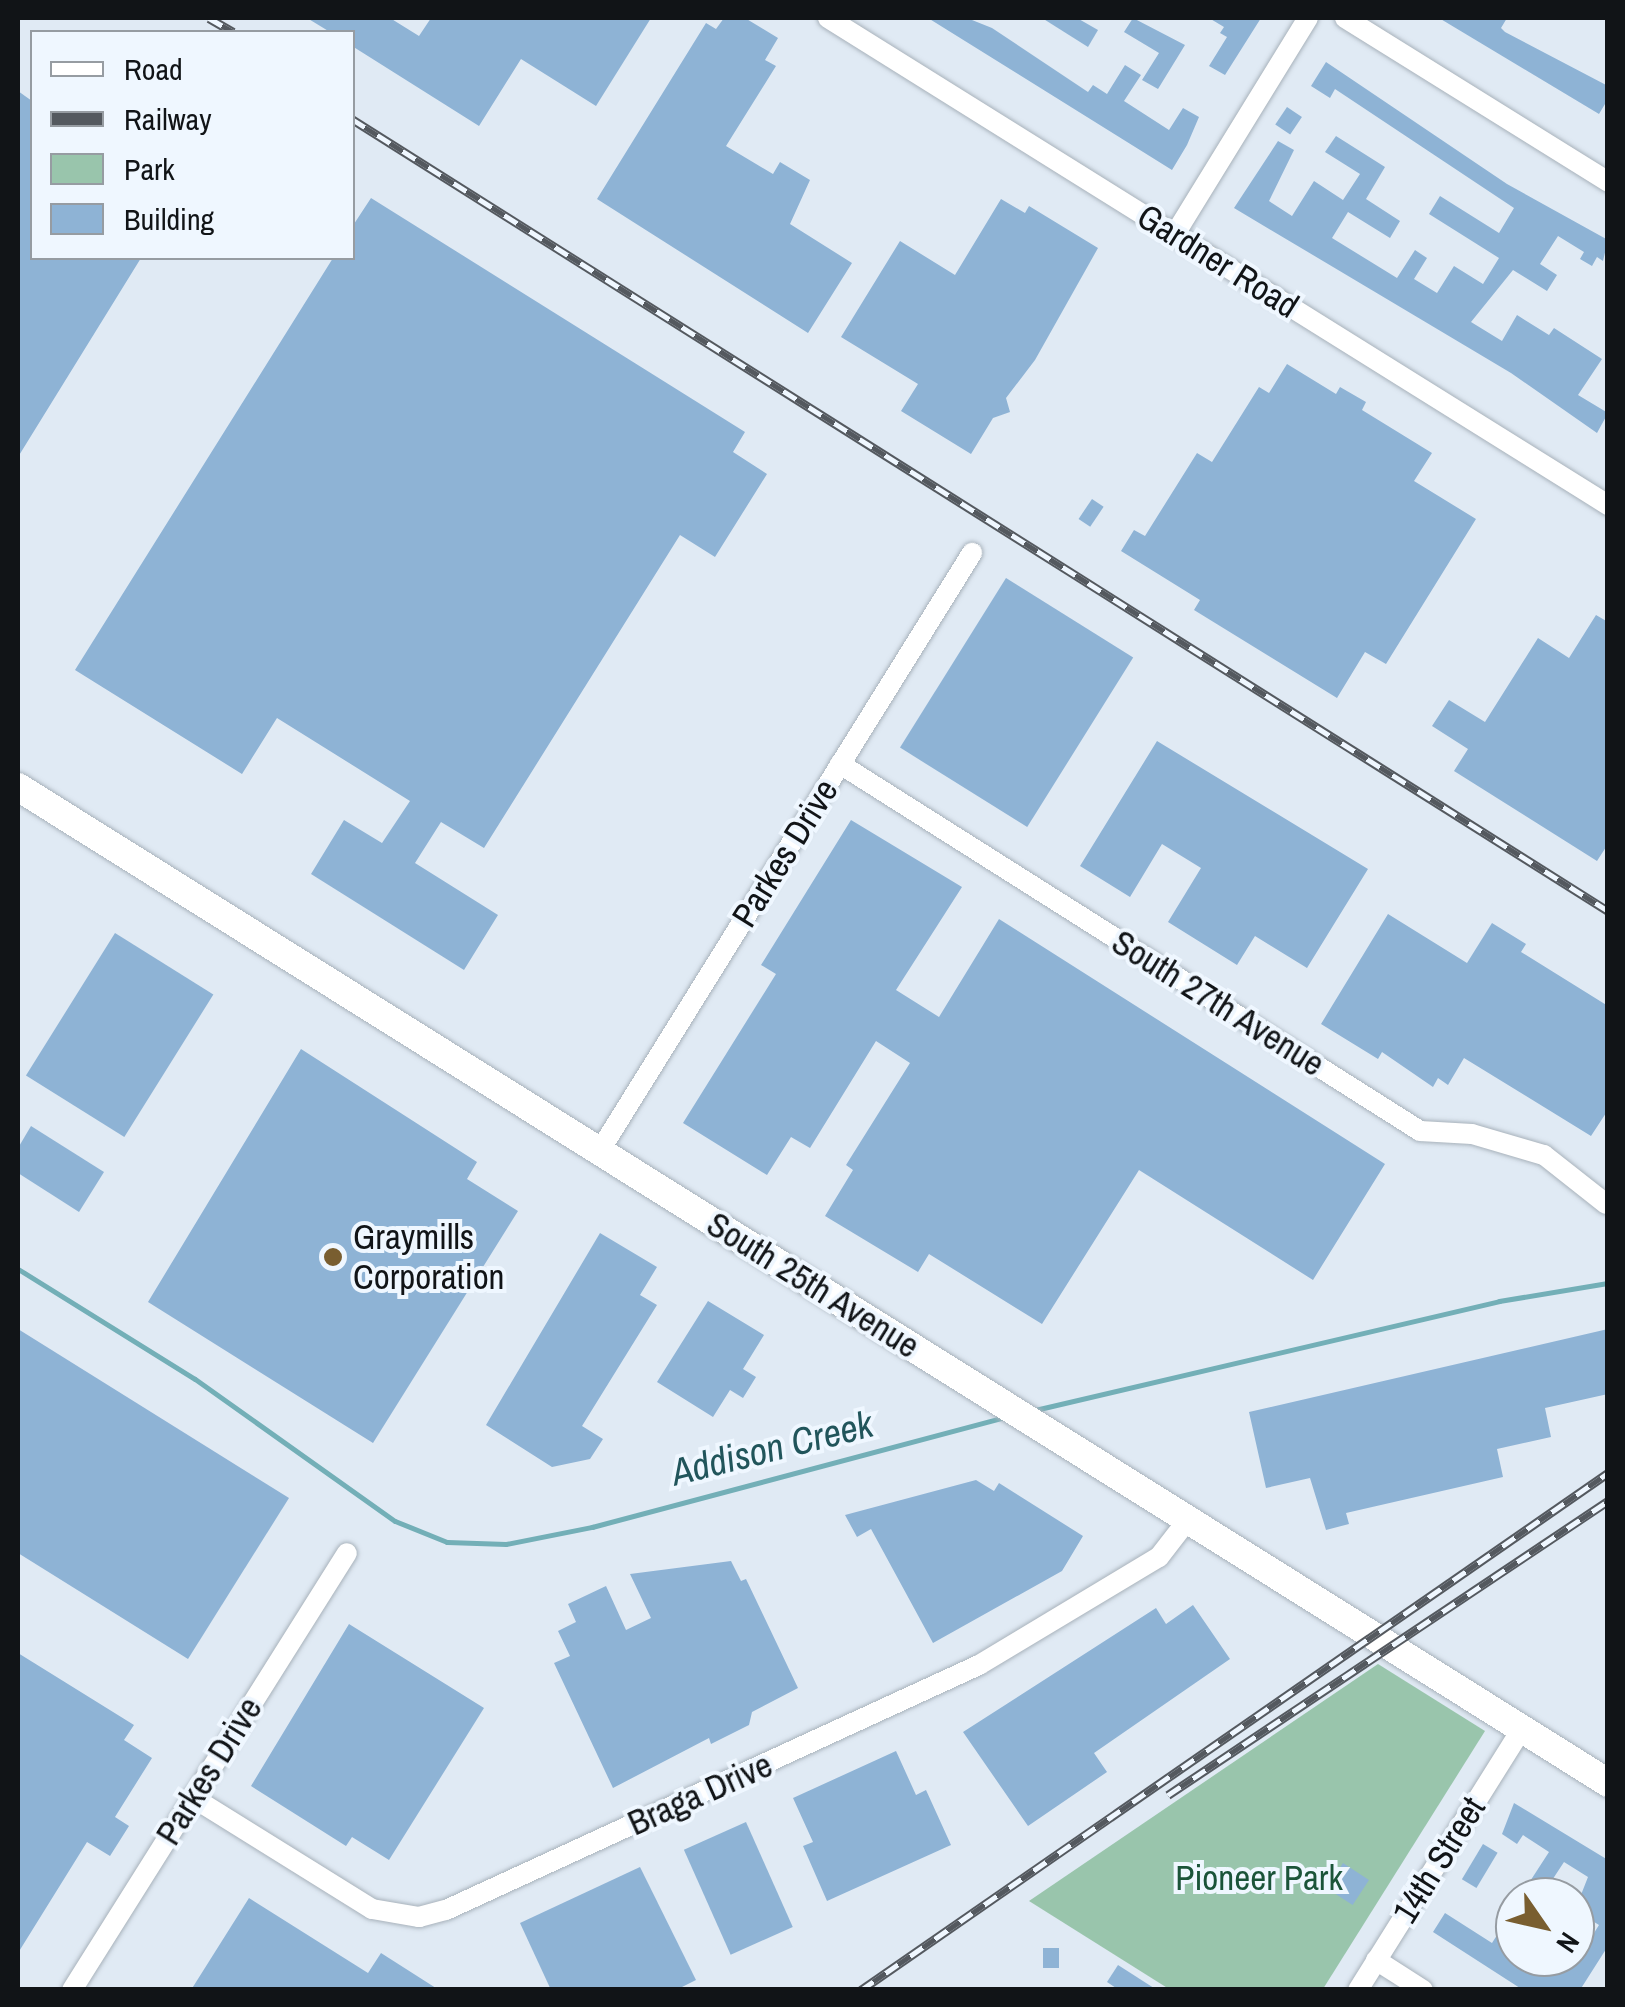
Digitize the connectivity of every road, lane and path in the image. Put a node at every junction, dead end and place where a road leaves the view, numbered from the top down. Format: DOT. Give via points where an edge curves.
graph roads {
  1 [pos="828,18"];
  2 [pos="1308,18"];
  3 [pos="1345,18"];
  4 [pos="1608,182"];
  5 [pos="1174,234"];
  6 [pos="1608,504"];
  7 [pos="972,553"];
  8 [pos="840,764"];
  9 [pos="18,787"];
  10 [pos="599,1152"];
  11 [pos="1606,1204"];
  12 [pos="1190,1517"];
  13 [pos="347,1553"];
  14 [pos="1521,1730"];
  15 [pos="1608,1784"];
  16 [pos="192,1797"];
  17 [pos="1376,1960"];
  18 [pos="72,1990"];
  19 [pos="1358,1990"];
  20 [pos="1423,1990"];
  1 -- 5 [label="street, Gardner Road"];
  2 -- 5 [label="street"];
  3 -- 4 [label="street"];
  5 -- 6 [label="street, Gardner Road"];
  7 -- 8 [label="street, Parkes Drive"];
  8 -- 10 [label="street, Parkes Drive"];
  8 -- 11 [label="street, South 27th Avenue" via="1420,1131 1472,1134 1544,1154"];
  9 -- 10 [label="main road, South 25th Avenue"];
  10 -- 12 [label="main road, South 25th Avenue"];
  12 -- 14 [label="main road, South 25th Avenue"];
  12 -- 16 [label="street, Braga Drive" via="1159,1556 1006,1651 446,1910 420,1916 372,1909"];
  13 -- 16 [label="street, Parkes Drive"];
  14 -- 15 [label="main road, South 25th Avenue"];
  14 -- 17 [label="street, 14th Street"];
  16 -- 18 [label="street, Parkes Drive"];
  17 -- 19 [label="street, 14th Street"];
  17 -- 20 [label="street"];
}
